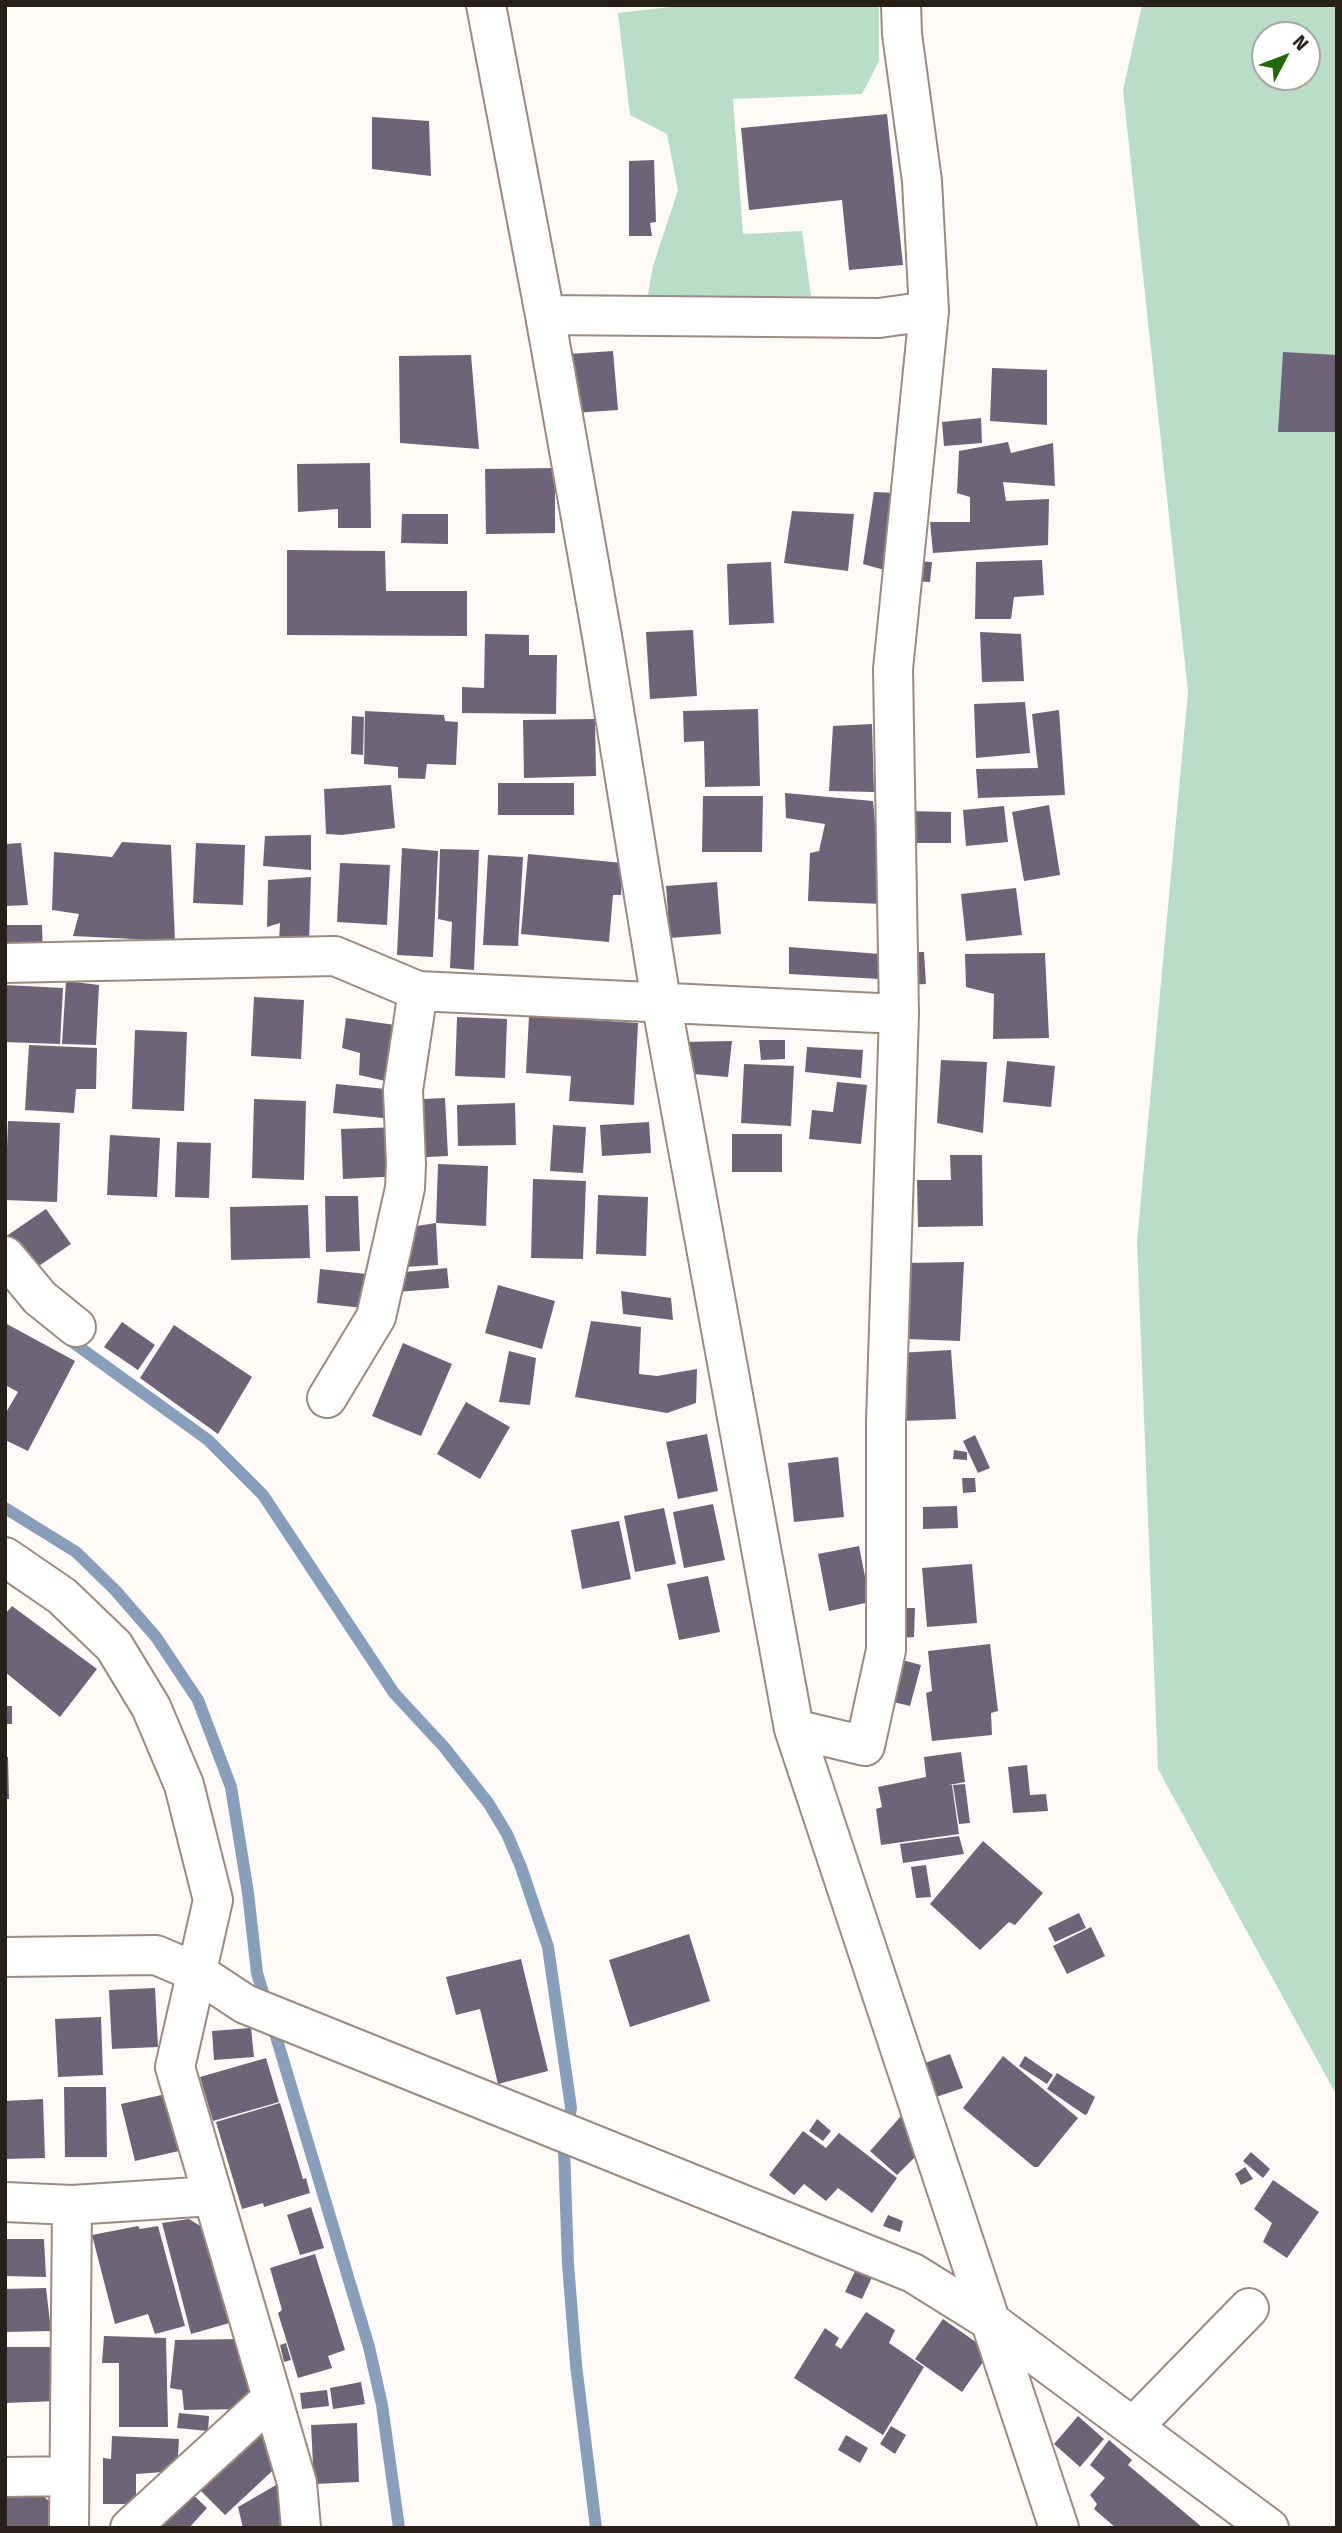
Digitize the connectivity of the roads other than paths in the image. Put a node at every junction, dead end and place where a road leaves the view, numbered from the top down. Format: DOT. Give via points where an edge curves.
graph roads {
  1 [pos="486,5"];
  2 [pos="901,5"];
  3 [pos="929,311"];
  4 [pos="545,315"];
  5 [pos="5,963"];
  6 [pos="418,991"];
  7 [pos="661,1002"];
  8 [pos="899,1014"];
  9 [pos="5,1256"];
  10 [pos="76,1327"];
  11 [pos="327,1398"];
  12 [pos="5,1558"];
  13 [pos="794,1729"];
  14 [pos="5,1957"];
  15 [pos="198,1973"];
  16 [pos="212,2196"];
  17 [pos="5,2202"];
  18 [pos="72,2205"];
  19 [pos="1249,2308"];
  20 [pos="990,2321"];
  21 [pos="272,2398"];
  22 [pos="1133,2427"];
  23 [pos="69,2476"];
  24 [pos="5,2477"];
  25 [pos="69,2528"];
  26 [pos="130,2528"];
  27 [pos="301,2528"];
  28 [pos="1059,2528"];
  29 [pos="1269,2528"];
  1 -- 4 [label="street"];
  2 -- 3 [label="street" via="922,181"];
  3 -- 4 [label="street" via="879,318"];
  3 -- 8 [label="street" via="893,669"];
  4 -- 7 [label="street"];
  5 -- 6 [label="street" via="335,956"];
  6 -- 7 [label="street"];
  6 -- 11 [label="street" via="403,1090 405,1188 391,1251 376,1317"];
  7 -- 8 [label="street"];
  7 -- 13 [label="street"];
  8 -- 13 [label="street" via="886,1422 886,1650 865,1746"];
  9 -- 10 [label="street" via="40,1298"];
  12 -- 15 [label="street" via="62,1596 114,1646 151,1707 184,1785 213,1900"];
  13 -- 20 [label="street"];
  14 -- 15 [label="street" via="156,1955"];
  15 -- 16 [label="street" via="175,2067"];
  15 -- 20 [label="street" via="245,2004 914,2273"];
  16 -- 18 [label="street"];
  16 -- 21 [label="street"];
  17 -- 18 [label="street"];
  18 -- 23 [label="street"];
  19 -- 22 [label="street"];
  20 -- 22 [label="street"];
  20 -- 28 [label="street"];
  21 -- 26 [label="street"];
  21 -- 27 [label="street" via="297,2483"];
  22 -- 29 [label="street"];
  23 -- 24 [label="street"];
  23 -- 25 [label="street"];
}
